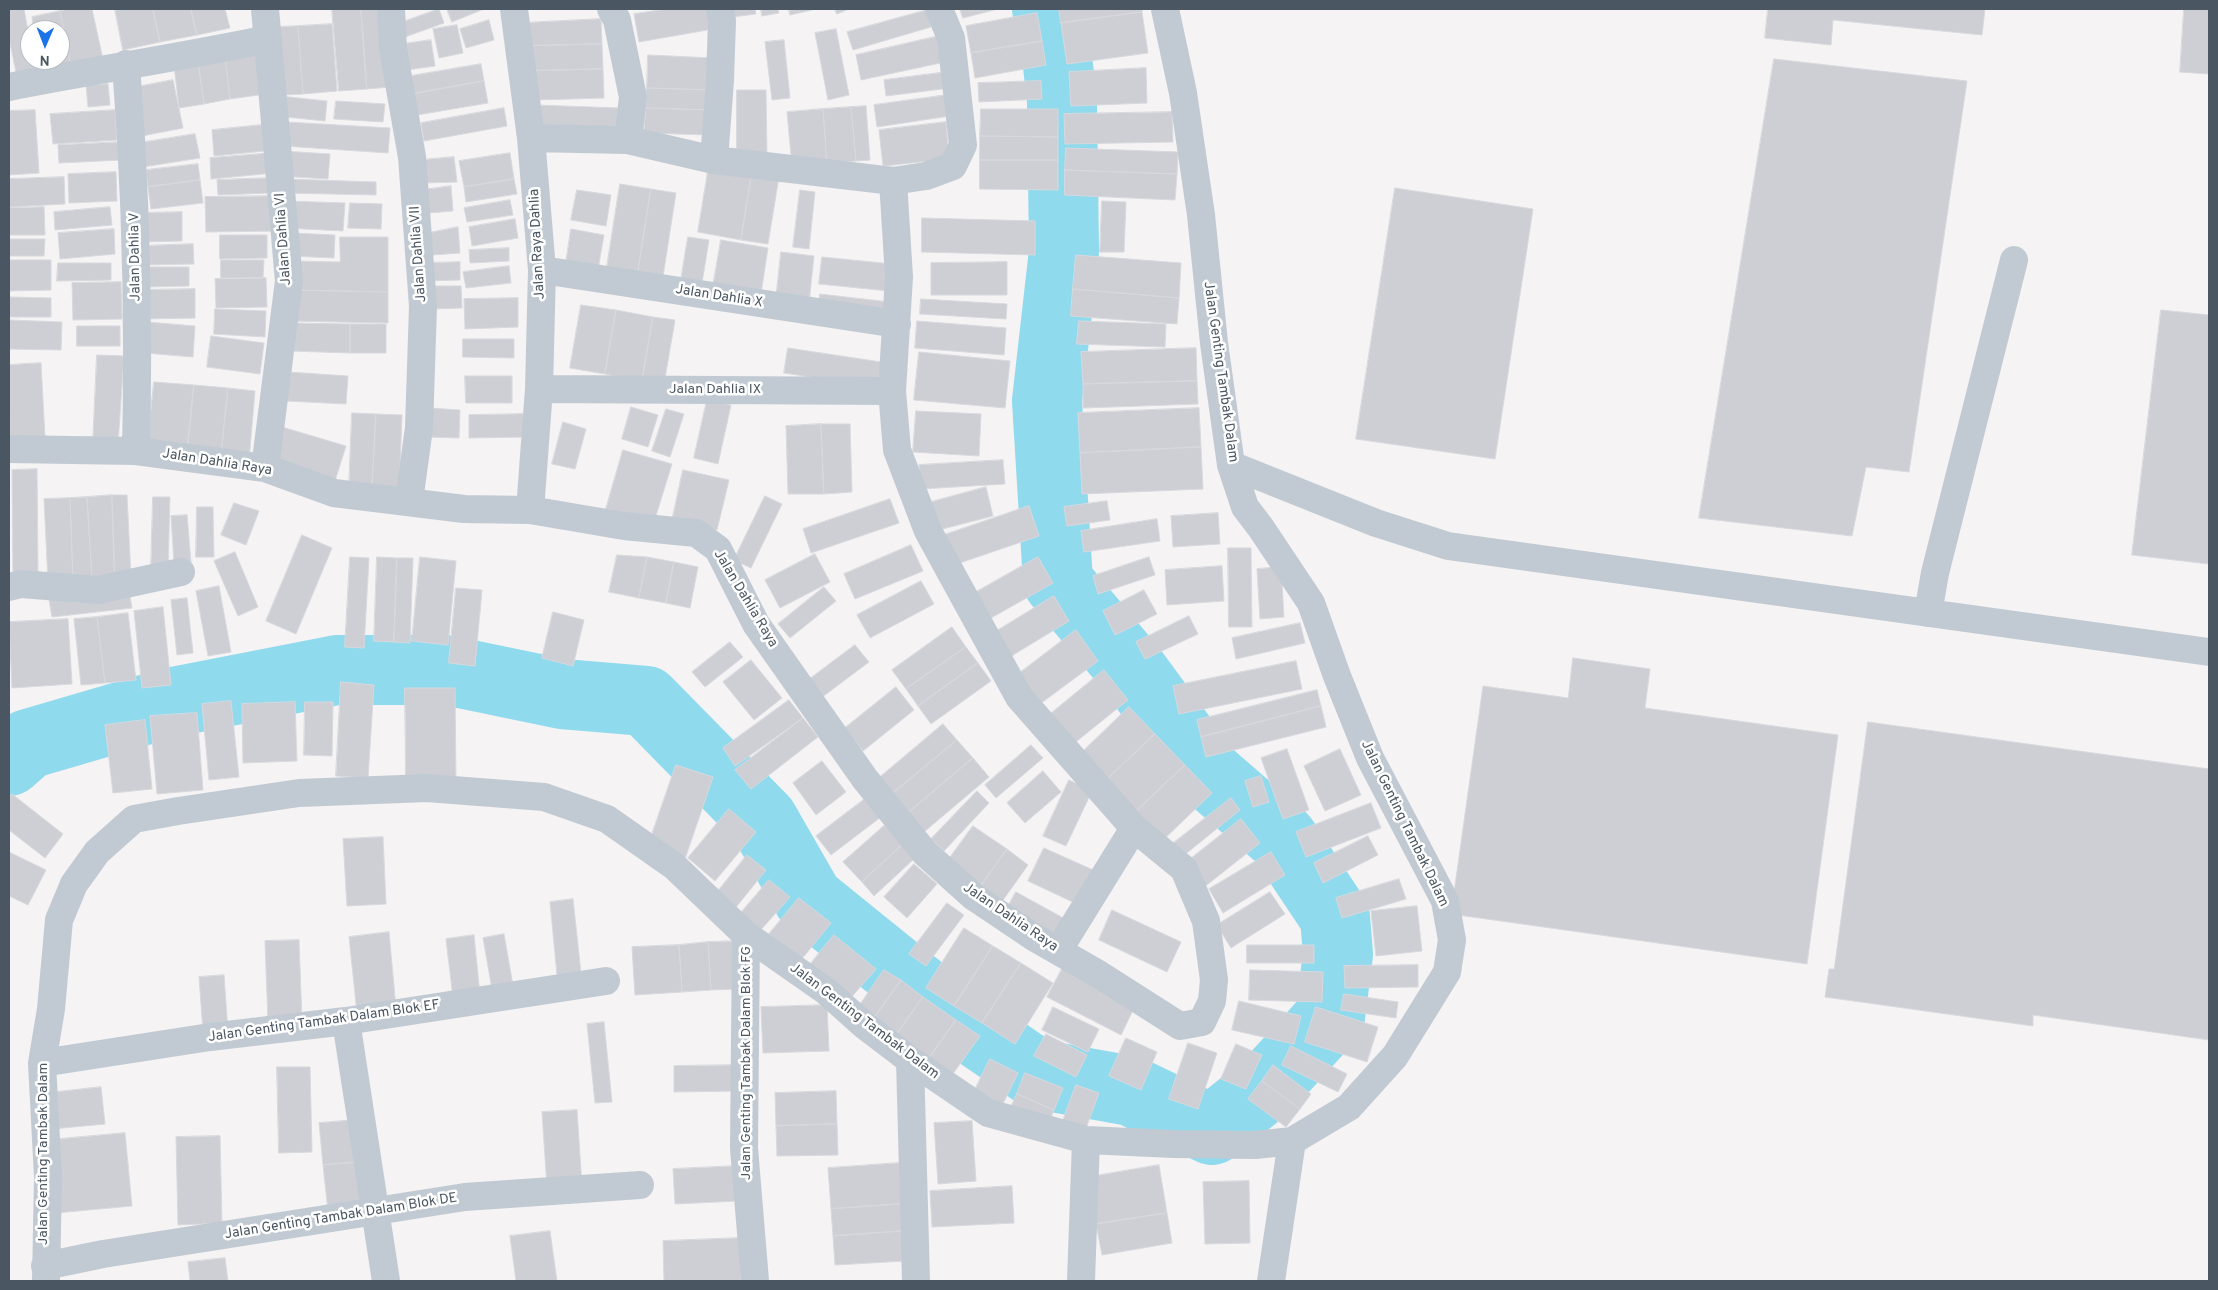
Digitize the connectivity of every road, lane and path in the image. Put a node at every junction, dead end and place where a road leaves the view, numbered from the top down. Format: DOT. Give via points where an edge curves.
graph roads {
  1 [pos="265,9"];
  2 [pos="391,9"];
  3 [pos="514,9"];
  4 [pos="611,9"];
  5 [pos="720,9"];
  6 [pos="940,9"];
  7 [pos="1165,9"];
  8 [pos="268,39"];
  9 [pos="126,64"];
  10 [pos="9,87"];
  11 [pos="531,138"];
  12 [pos="628,140"];
  13 [pos="714,160"];
  14 [pos="893,181"];
  15 [pos="2014,260"];
  16 [pos="542,270"];
  17 [pos="897,324"];
  18 [pos="539,389"];
  19 [pos="892,391"];
  20 [pos="9,447"];
  21 [pos="136,451"];
  22 [pos="1232,464"];
  23 [pos="265,468"];
  24 [pos="409,501"];
  25 [pos="530,510"];
  26 [pos="181,572"];
  27 [pos="9,587"];
  28 [pos="1928,613"];
  29 [pos="2209,652"];
  30 [pos="1134,828"];
  31 [pos="746,935"];
  32 [pos="1058,951"];
  33 [pos="606,981"];
  34 [pos="346,1021"];
  35 [pos="910,1060"];
  36 [pos="42,1063"];
  37 [pos="1086,1140"];
  38 [pos="1292,1141"];
  39 [pos="640,1186"];
  40 [pos="375,1212"];
  41 [pos="45,1273"];
  42 [pos="386,1281"];
  43 [pos="755,1281"];
  44 [pos="916,1281"];
  45 [pos="1081,1281"];
  46 [pos="1270,1281"];
  1 -- 8 [label="street, Jalan Dahlia VI"];
  2 -- 24 [label="street, Jalan Dahlia VII" via="393,49 412,157 423,306 419,428"];
  3 -- 11 [label="street, Jalan Raya Dahlia"];
  4 -- 12 [label="street" via="617,20 633,98"];
  5 -- 13 [label="street" via="720,80"];
  6 -- 14 [label="street" via="951,38 963,145 953,166 926,176"];
  7 -- 22 [label="street, Jalan Genting Tambak Dalam" via="1201,215 1214,343"];
  8 -- 9 [label="street"];
  8 -- 23 [label="street, Jalan Dahlia VI" via="289,281"];
  9 -- 10 [label="street"];
  9 -- 21 [label="street, Jalan Dahlia V" via="134,168 138,365"];
  11 -- 12 [label="street"];
  11 -- 16 [label="street, Jalan Raya Dahlia"];
  12 -- 13 [label="street"];
  13 -- 14 [label="street"];
  14 -- 17 [label="street, Jalan Dahlia Raya" via="899,276"];
  15 -- 28 [label="street" via="1935,573"];
  16 -- 17 [label="street, Jalan Dahlia X"];
  16 -- 18 [label="street, Jalan Raya Dahlia"];
  17 -- 19 [label="street, Jalan Dahlia Raya"];
  18 -- 19 [label="street, Jalan Dahlia IX"];
  18 -- 25 [label="street, Jalan Raya Dahlia"];
  19 -- 30 [label="street, Jalan Dahlia Raya" via="897,450 928,531 1014,688"];
  20 -- 21 [label="street, Jalan Dahlia Raya"];
  21 -- 23 [label="street, Jalan Dahlia Raya"];
  22 -- 28 [label="street" via="1376,523 1448,546"];
  22 -- 38 [label="street, Jalan Genting Tambak Dalam" via="1245,507 1311,603 1370,758 1444,901 1452,940 1447,972 1395,1056 1349,1107"];
  23 -- 24 [label="street, Jalan Dahlia Raya" via="334,493"];
  24 -- 25 [label="street, Jalan Dahlia Raya" via="464,509"];
  25 -- 32 [label="street, Jalan Dahlia Raya" via="624,526 696,533 718,549 756,624 865,779 925,853 974,897"];
  26 -- 27 [label="street" via="98,590 20,584"];
  28 -- 29 [label="street"];
  30 -- 32 [label="street"];
  30 -- 32 [label="street, Jalan Dahlia Raya" via="1184,869 1206,921 1214,980 1212,1001 1202,1022 1180,1026"];
  31 -- 35 [label="street, Jalan Genting Tambak Dalam" via="826,991"];
  31 -- 36 [label="street, Jalan Genting Tambak Dalam" via="674,866 607,819 544,798 427,788 299,793 134,819 97,852 74,884 59,920 51,1009"];
  31 -- 43 [label="street, Jalan Genting Tambak Dalam Blok FG" via="744,1148"];
  33 -- 34 [label="street, Jalan Genting Tambak Dalam Blok EF"];
  34 -- 36 [label="street, Jalan Genting Tambak Dalam Blok EF" via="210,1037"];
  34 -- 40 [label="street"];
  35 -- 37 [label="street, Jalan Genting Tambak Dalam" via="988,1113"];
  35 -- 44 [label="street"];
  36 -- 41 [label="street, Jalan Genting Tambak Dalam" via="48,1177"];
  37 -- 38 [label="street, Jalan Genting Tambak Dalam" via="1174,1144"];
  37 -- 45 [label="street"];
  38 -- 46 [label="street"];
  39 -- 40 [label="street, Jalan Genting Tambak Dalam Blok DE" via="465,1197"];
  40 -- 41 [label="street, Jalan Genting Tambak Dalam Blok DE" via="103,1254"];
  40 -- 42 [label="street"];
}
